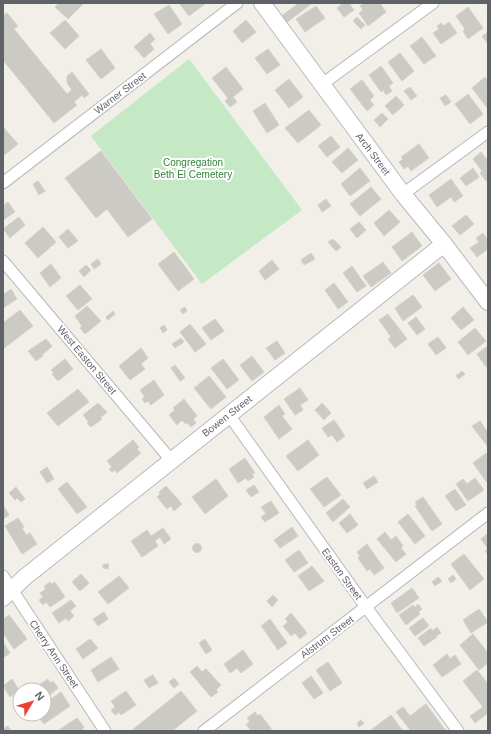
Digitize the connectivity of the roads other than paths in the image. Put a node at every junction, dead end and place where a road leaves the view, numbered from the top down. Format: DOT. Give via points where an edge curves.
graph roads {
  1 [pos="237,3"];
  2 [pos="262,3"];
  3 [pos="433,3"];
  4 [pos="322,85"];
  5 [pos="488,132"];
  6 [pos="3,183"];
  7 [pos="403,194"];
  8 [pos="444,244"];
  9 [pos="3,261"];
  10 [pos="488,302"];
  11 [pos="228,416"];
  12 [pos="171,460"];
  13 [pos="488,513"];
  14 [pos="3,576"];
  15 [pos="7,594"];
  16 [pos="366,607"];
  17 [pos="105,731"];
  18 [pos="204,731"];
  19 [pos="458,731"];
  1 -- 6 [label="street, Warner Street"];
  2 -- 4 [label="main road, Arch Street"];
  3 -- 4 [label="street"];
  4 -- 7 [label="main road, Arch Street"];
  5 -- 7 [label="street"];
  7 -- 8 [label="main road, Arch Street"];
  8 -- 10 [label="main road, Arch Street"];
  8 -- 11 [label="main road, Bowen Street"];
  9 -- 12 [label="street, West Easton Street"];
  11 -- 12 [label="main road, Bowen Street"];
  11 -- 16 [label="street, Easton Street"];
  12 -- 15 [label="main road, Bowen Street"];
  13 -- 16 [label="street, Alstrum Street"];
  14 -- 15 [label="street, Cherry Ann Street"];
  15 -- 17 [label="street, Cherry Ann Street"];
  16 -- 18 [label="street, Alstrum Street"];
  16 -- 19 [label="street, Easton Street"];
}
